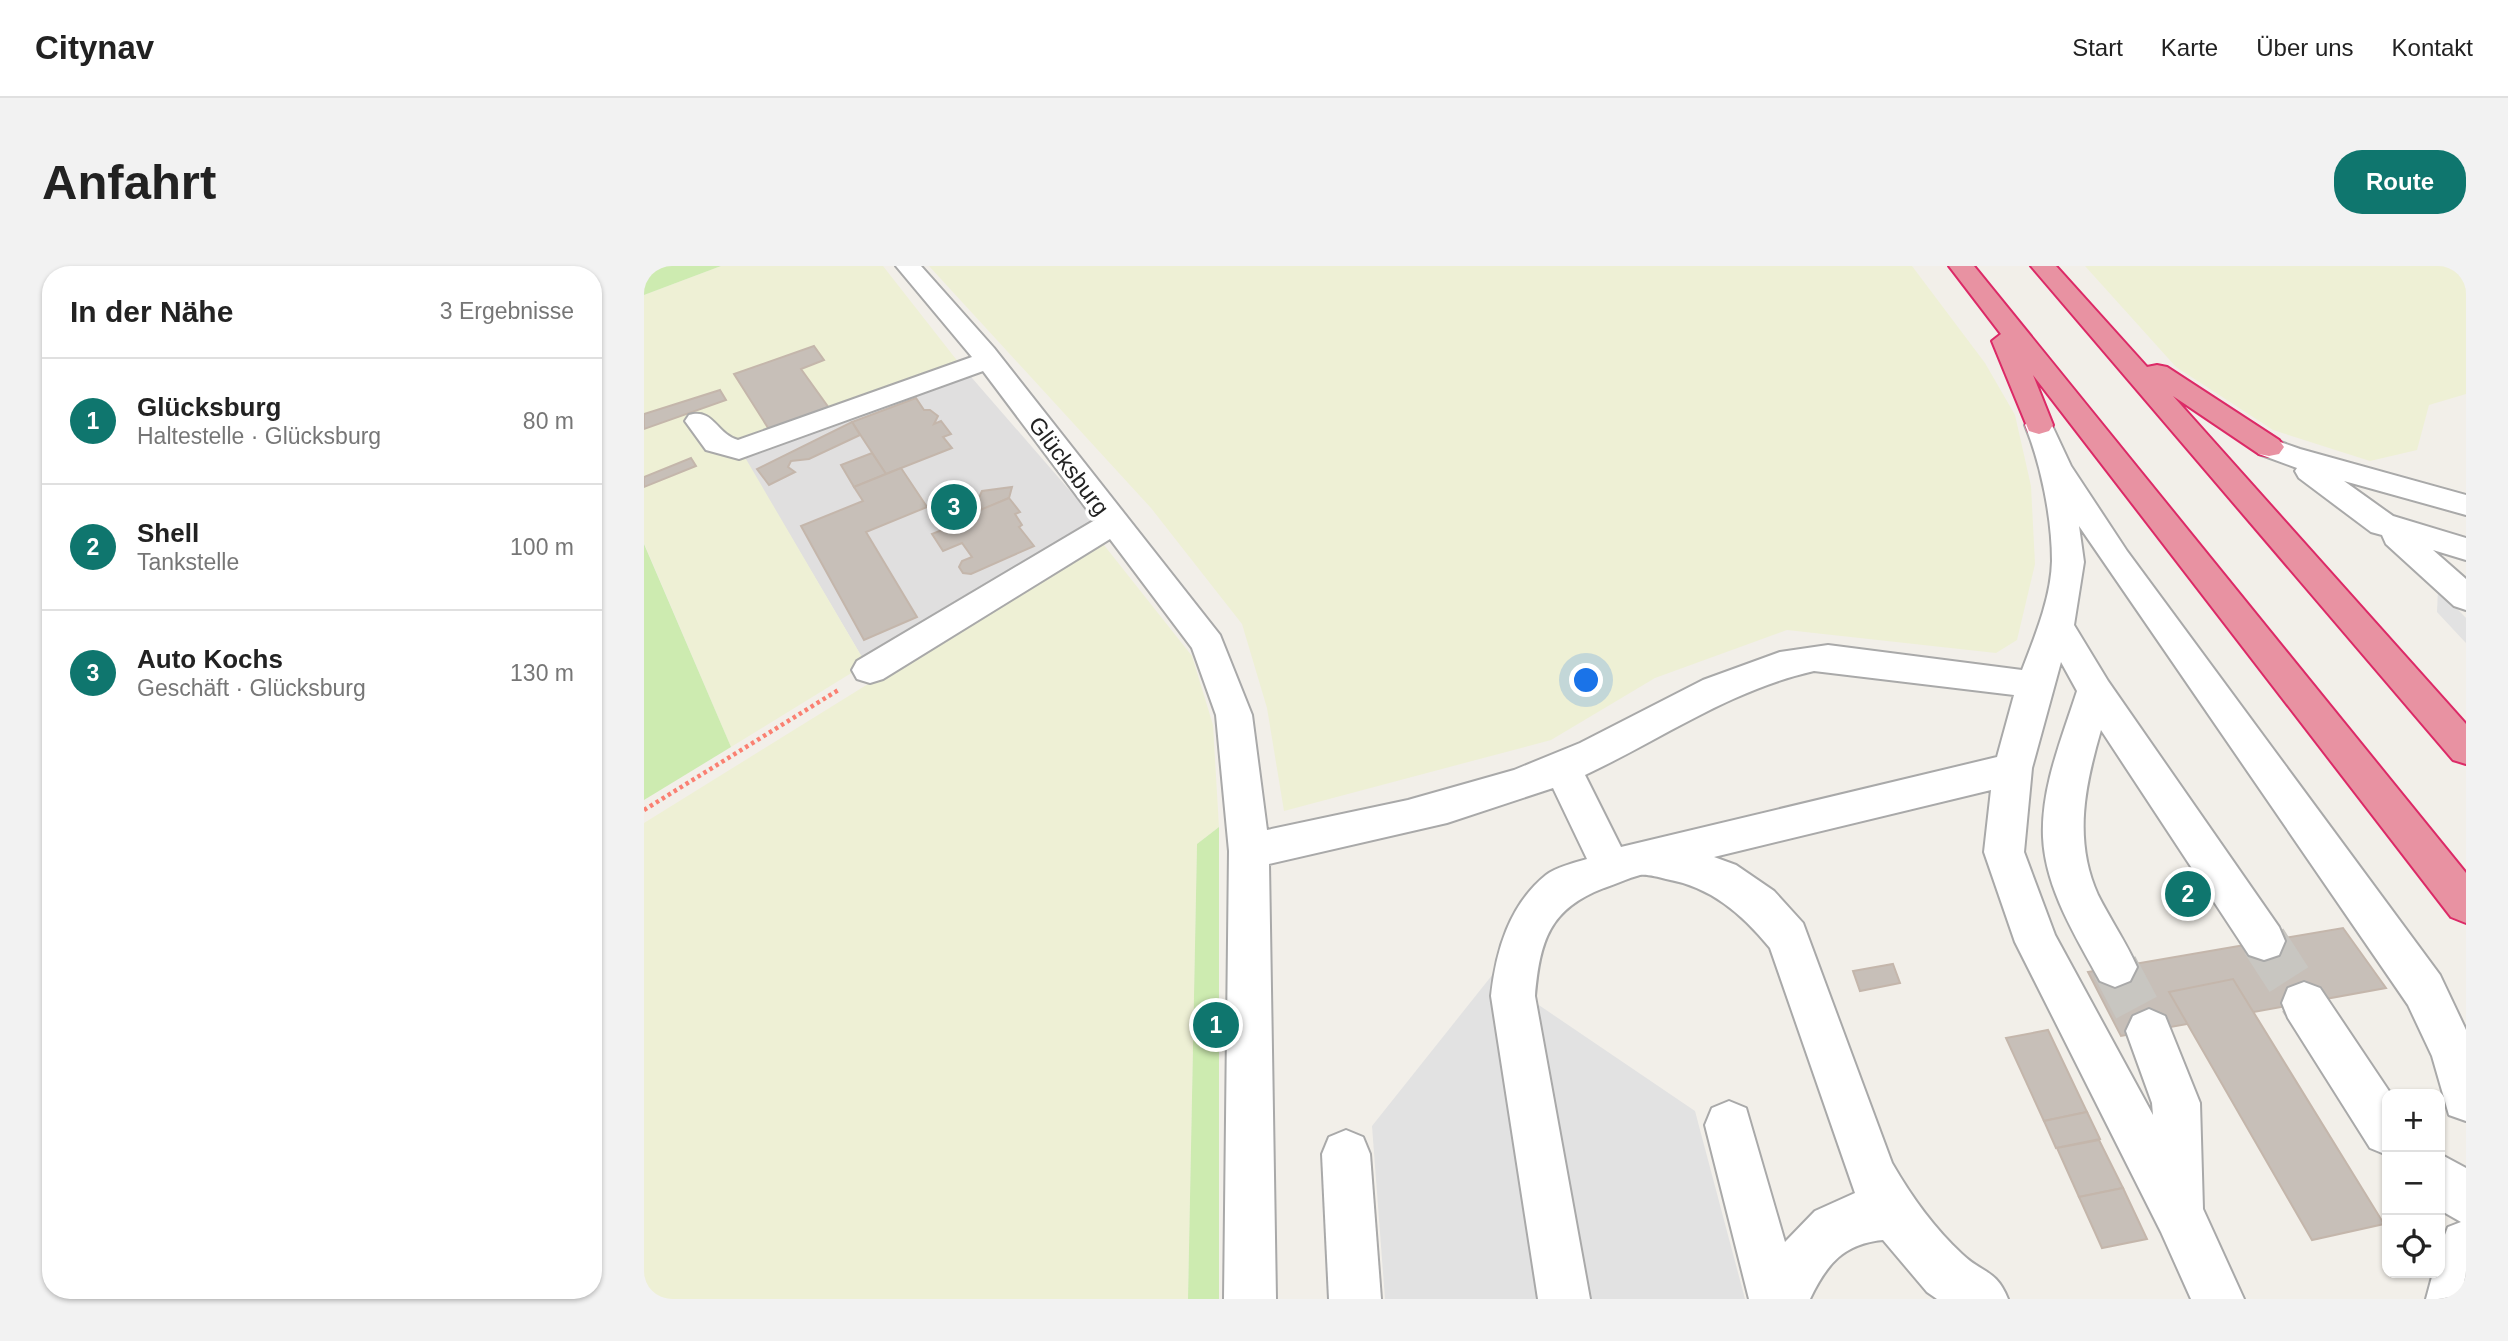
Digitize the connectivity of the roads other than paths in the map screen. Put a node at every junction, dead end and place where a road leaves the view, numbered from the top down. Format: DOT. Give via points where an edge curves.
graph roads {
  1 [pos="908,266"];
  2 [pos="1961,266"];
  3 [pos="2043,266"];
  4 [pos="1989,300"];
  5 [pos="2088,316"];
  6 [pos="988,360"];
  7 [pos="699,421"];
  8 [pos="2039,425"];
  9 [pos="2279,452"];
  10 [pos="2055,462"];
  11 [pos="2466,505"];
  12 [pos="1112,523"];
  13 [pos="2382,524"];
  14 [pos="2466,550"];
  15 [pos="2466,598"];
  16 [pos="2057,625"];
  17 [pos="870,670"];
  18 [pos="2034,687"];
  19 [pos="2095,691"];
  20 [pos="2466,749"];
  21 [pos="1562,768"];
  22 [pos="2013,768"];
  23 [pos="1249,851"];
  24 [pos="1626,862"];
  25 [pos="2466,904"];
  26 [pos="2264,941"];
  27 [pos="2115,967"];
  28 [pos="2304,1003"];
  29 [pos="2149,1031"];
  30 [pos="2466,1098"];
  31 [pos="2382,1123"];
  32 [pos="1729,1125"];
  33 [pos="1346,1154"];
  34 [pos="2445,1183"];
  35 [pos="2466,1199"];
  36 [pos="1893,1213"];
  37 [pos="2179,1214"];
  38 [pos="2466,1245"];
  39 [pos="1250,1299"];
  40 [pos="1355,1299"];
  41 [pos="1564,1299"];
  42 [pos="1775,1299"];
  43 [pos="1783,1299"];
  44 [pos="1982,1299"];
  45 [pos="2218,1299"];
  46 [pos="2452,1299"];
  1 -- 6 [label="street, Glücksburg"];
  2 -- 4 [label="highway"];
  3 -- 5 [label="highway"];
  4 -- 8 [label="highway"];
  4 -- 25 [label="highway"];
  5 -- 9 [label="highway" via="2172,386"];
  5 -- 20 [label="highway"];
  6 -- 7 [label="street" via="739,450 716,443"];
  6 -- 12 [label="street, Glücksburg"];
  8 -- 10 [label="street"];
  9 -- 11 [label="street"];
  9 -- 13 [label="street"];
  10 -- 16 [label="street" via="2068,562"];
  10 -- 30 [label="street" via="2116,559 2424,990 2454,1054"];
  12 -- 17 [label="street"];
  12 -- 23 [label="street, Glücksburg" via="1208,644 1234,715"];
  13 -- 14 [label="street"];
  13 -- 15 [label="street"];
  16 -- 18 [label="street"];
  16 -- 19 [label="street"];
  18 -- 21 [label="street" via="2004,678 1817,658 1761,669"];
  18 -- 22 [label="street"];
  19 -- 26 [label="street"];
  19 -- 27 [label="street" via="2067,785 2063,839 2079,897"];
  21 -- 23 [label="street" via="1426,813"];
  21 -- 24 [label="street"];
  22 -- 24 [label="street"];
  22 -- 37 [label="street" via="2004,852 2036,942"];
  23 -- 39 [label="street, Glücksburg"];
  24 -- 36 [label="street" via="1687,865 1721,878 1759,904 1788,937 1872,1177"];
  24 -- 41 [label="street" via="1562,886 1533,918 1517,957 1513,996"];
  28 -- 31 [label="street"];
  29 -- 37 [label="street" via="2176,1102"];
  32 -- 42 [label="street"];
  33 -- 40 [label="street"];
  34 -- 35 [label="street"];
  36 -- 43 [label="street" via="1846,1221 1814,1244 1794,1272"];
  36 -- 44 [label="street" via="1945,1274"];
  37 -- 45 [label="street"];
  38 -- 46 [label="street"];
}
